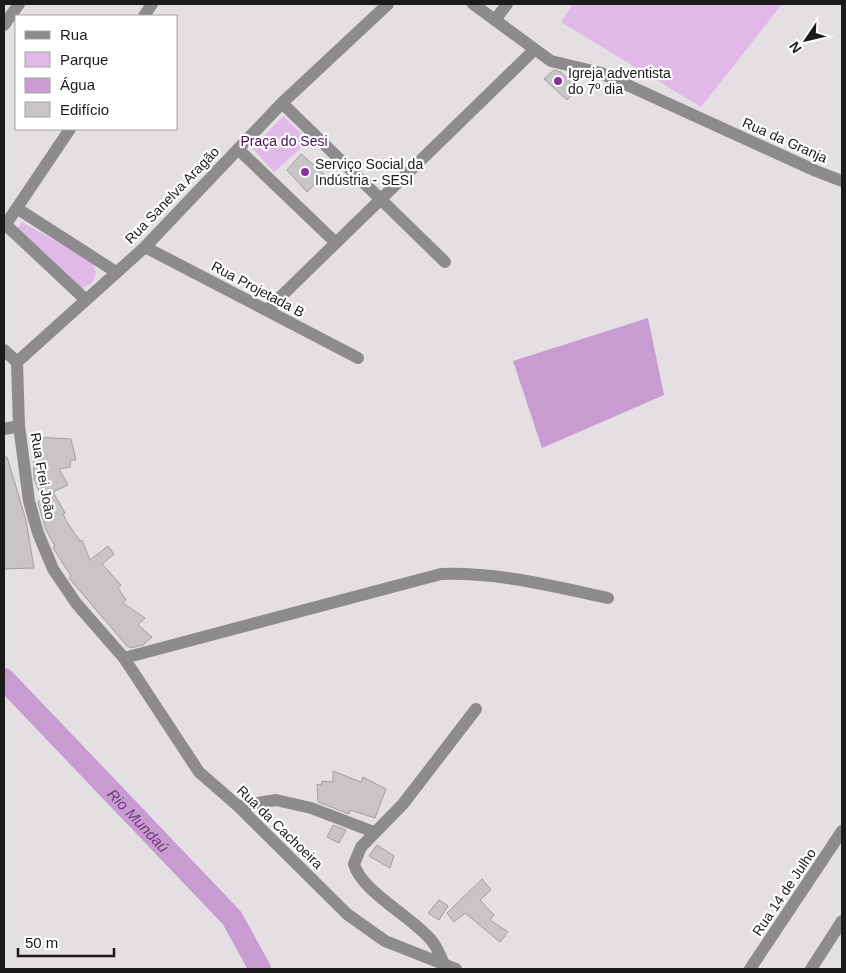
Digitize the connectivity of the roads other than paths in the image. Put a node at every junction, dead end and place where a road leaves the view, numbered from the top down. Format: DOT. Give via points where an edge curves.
graph roads {
  1 [pos="19,4"];
  2 [pos="152,4"];
  3 [pos="388,4"];
  4 [pos="473,4"];
  5 [pos="506,4"];
  6 [pos="145,15"];
  7 [pos="495,20"];
  8 [pos="4,25"];
  9 [pos="534,50"];
  10 [pos="282,103"];
  11 [pos="69,130"];
  12 [pos="238,149"];
  13 [pos="842,181"];
  14 [pos="380,198"];
  15 [pos="9,217"];
  16 [pos="335,242"];
  17 [pos="145,247"];
  18 [pos="445,262"];
  19 [pos="116,272"];
  20 [pos="86,300"];
  21 [pos="267,310"];
  22 [pos="4,350"];
  23 [pos="358,358"];
  24 [pos="17,362"];
  25 [pos="19,426"];
  26 [pos="4,429"];
  27 [pos="608,598"];
  28 [pos="124,658"];
  29 [pos="476,710"];
  30 [pos="238,806"];
  31 [pos="842,831"];
  32 [pos="374,832"];
  33 [pos="842,921"];
  34 [pos="444,964"];
  35 [pos="456,969"];
  36 [pos="750,969"];
  37 [pos="811,969"];
  1 -- 8 [label="street"];
  2 -- 6 [label="street"];
  3 -- 10 [label="street, Rua Sanelva Aragão"];
  4 -- 7 [label="street, Rua da Granja"];
  5 -- 7 [label="street"];
  7 -- 9 [label="street, Rua da Granja"];
  9 -- 13 [label="street, Rua da Granja" via="551,61 601,73"];
  9 -- 14 [label="street"];
  10 -- 12 [label="street, Rua Sanelva Aragão"];
  10 -- 14 [label="street"];
  11 -- 15 [label="street"];
  12 -- 16 [label="street"];
  12 -- 17 [label="street, Rua Sanelva Aragão"];
  14 -- 16 [label="street"];
  14 -- 18 [label="street"];
  15 -- 19 [label="street"];
  15 -- 20 [label="street"];
  16 -- 21 [label="street"];
  17 -- 19 [label="street, Rua Sanelva Aragão"];
  17 -- 21 [label="street, Rua Projetada B"];
  19 -- 20 [label="street, Rua Sanelva Aragão"];
  20 -- 24 [label="street, Rua Sanelva Aragão"];
  21 -- 23 [label="street, Rua Projetada B"];
  22 -- 24 [label="street"];
  24 -- 25 [label="street, Rua Frei João"];
  25 -- 26 [label="street"];
  25 -- 28 [label="street, Rua Frei João" via="29,501 53,569 76,603"];
  27 -- 28 [label="street" via="531,581 475,573 441,574"];
  28 -- 30 [label="street, Rua da Cachoeira" via="199,772"];
  29 -- 32 [label="street" via="402,804"];
  30 -- 32 [label="street" via="276,800 311,808"];
  30 -- 34 [label="street, Rua da Cachoeira" via="347,914 385,941"];
  31 -- 36 [label="street, Rua 14 de Julho"];
  32 -- 34 [label="street" via="361,847 354,864 356,871 362,881 433,941"];
  33 -- 37 [label="street"];
  34 -- 35 [label="street, Rua da Cachoeira"];
}
